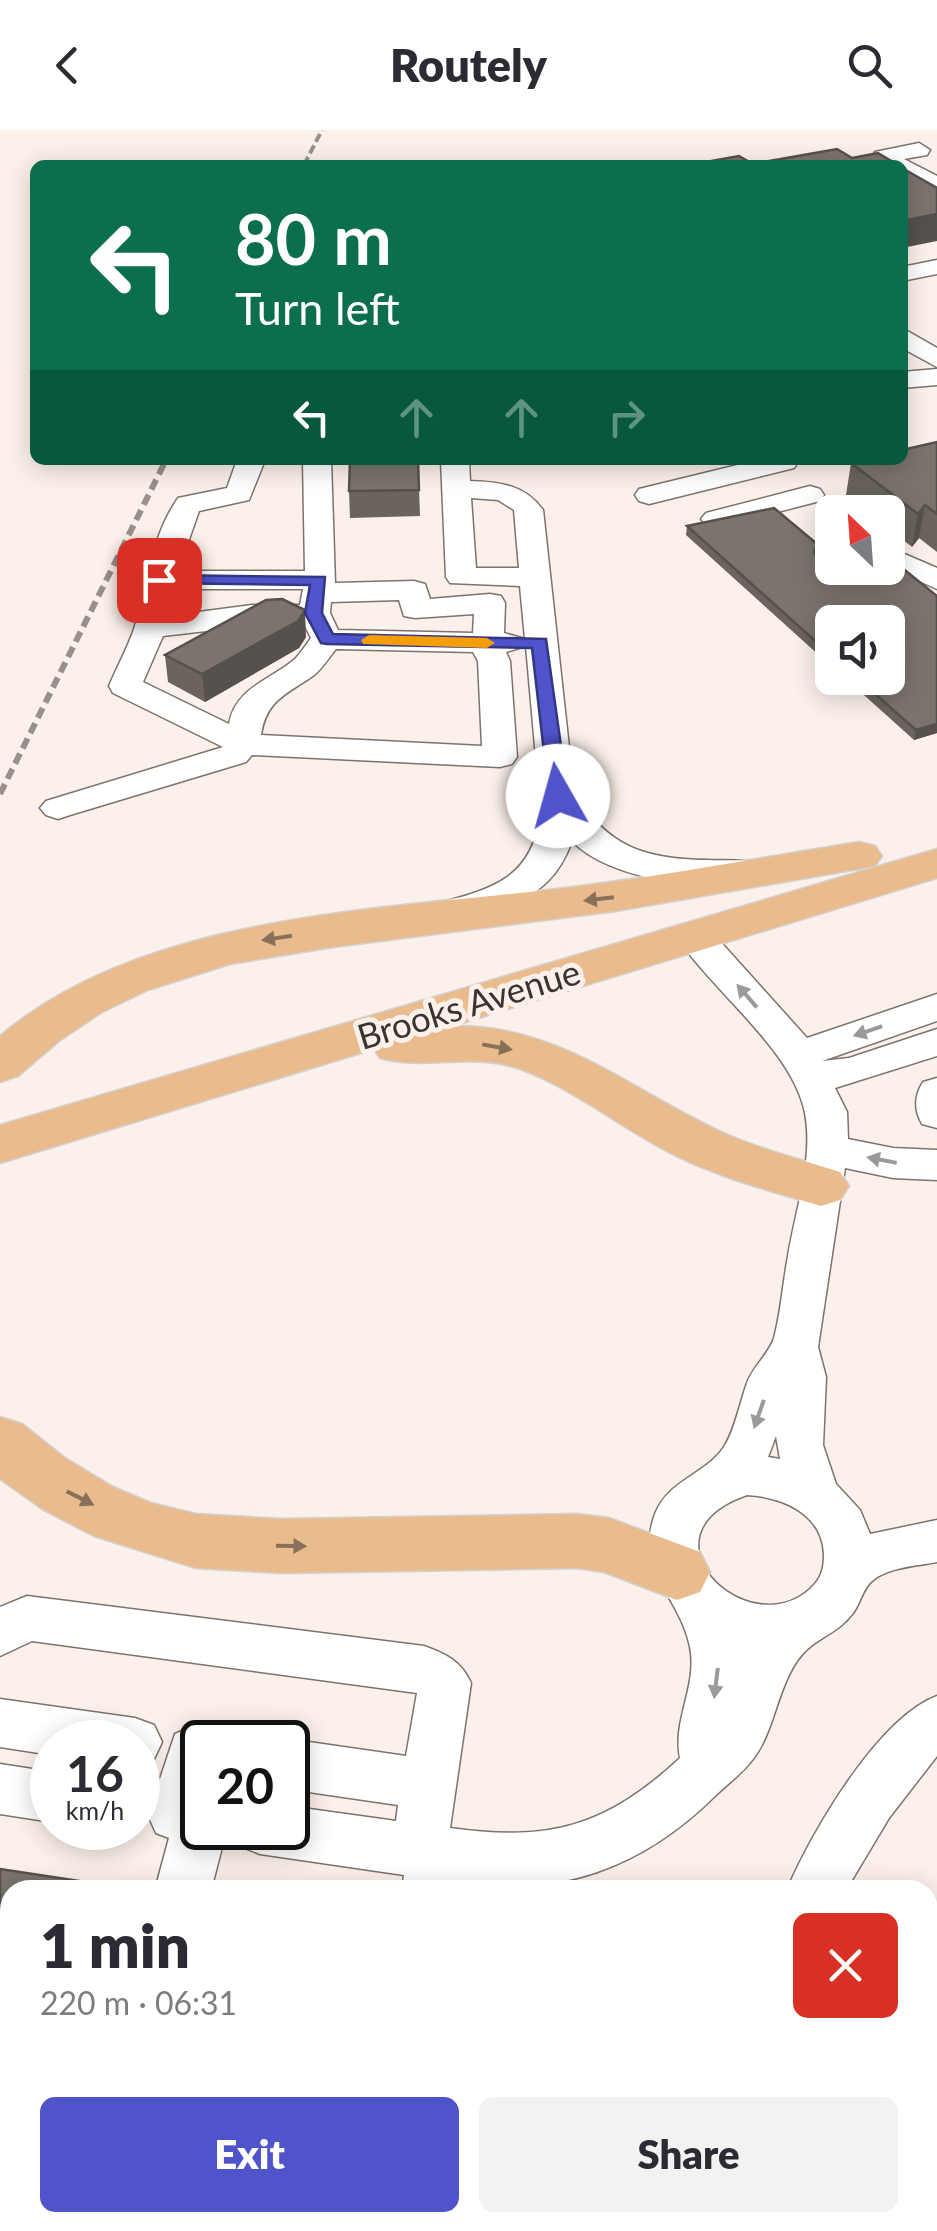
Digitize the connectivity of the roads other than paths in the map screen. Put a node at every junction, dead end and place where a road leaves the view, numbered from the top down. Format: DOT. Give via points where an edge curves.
graph roads {
  1 [pos="931,152"];
  2 [pos="904,160"];
  3 [pos="908,171"];
  4 [pos="937,183"];
  5 [pos="908,340"];
  6 [pos="937,360"];
  7 [pos="937,377"];
  8 [pos="908,379"];
  9 [pos="250,465"];
  10 [pos="317,465"];
  11 [pos="766,465"];
  12 [pos="786,465"];
  13 [pos="456,475"];
  14 [pos="649,495"];
  15 [pos="815,498"];
  16 [pos="815,506"];
  17 [pos="716,519"];
  18 [pos="398,552"];
  19 [pos="905,564"];
  20 [pos="905,570"];
  21 [pos="532,576"];
  22 [pos="159,580"];
  23 [pos="937,580"];
  24 [pos="398,591"];
  25 [pos="937,598"];
  26 [pos="320,607"];
  27 [pos="150,628"];
  28 [pos="485,643"];
  29 [pos="540,643"];
  30 [pos="244,744"];
  31 [pos="558,796"];
  32 [pos="58,808"];
  33 [pos="937,843"];
  34 [pos="937,863"];
  35 [pos="796,867"];
  36 [pos="400,923"];
  37 [pos="696,937"];
  38 [pos="937,1007"];
  39 [pos="937,1042"];
  40 [pos="4,1060"];
  41 [pos="262,1067"];
  42 [pos="806,1067"];
  43 [pos="937,1092"];
  44 [pos="937,1114"];
  45 [pos="0,1144"];
  46 [pos="937,1165"];
  47 [pos="824,1168"];
  48 [pos="795,1347"];
  49 [pos="0,1442"];
  50 [pos="723,1479"];
  51 [pos="816,1495"];
  52 [pos="937,1541"];
  53 [pos="851,1567"];
  54 [pos="689,1587"];
  55 [pos="794,1624"];
  56 [pos="0,1633"];
  57 [pos="937,1720"];
  58 [pos="0,1723"];
  59 [pos="30,1727"];
  60 [pos="708,1764"];
  61 [pos="310,1767"];
  62 [pos="430,1784"];
  63 [pos="0,1789"];
  64 [pos="30,1793"];
  65 [pos="179,1816"];
  66 [pos="310,1839"];
  67 [pos="428,1865"];
  68 [pos="182,1880"];
  69 [pos="821,1880"];
  1 -- 2 [label="street"];
  3 -- 4 [label="street"];
  5 -- 6 [label="street"];
  7 -- 8 [label="street"];
  9 -- 22 [label="street" via="239,494 188,504"];
  10 -- 26 [label="street"];
  11 -- 14 [label="street"];
  12 -- 15 [label="street"];
  13 -- 21 [label="street" via="524,501"];
  13 -- 21 [label="street" via="460,577"];
  16 -- 17 [label="street"];
  18 -- 24 [label="street"];
  19 -- 23 [label="street"];
  20 -- 25 [label="street"];
  21 -- 29 [label="street"];
  22 -- 26 [label="street"];
  22 -- 27 [label="street"];
  24 -- 26 [label="street"];
  24 -- 28 [label="street" via="414,590 415,609 490,603"];
  26 -- 27 [label="street"];
  26 -- 28 [label="street"];
  26 -- 30 [label="street" via="306,666 268,688 247,716"];
  27 -- 30 [label="street" via="124,686"];
  28 -- 29 [label="street"];
  28 -- 30 [label="street" via="494,660 500,758"];
  29 -- 31 [label="street"];
  30 -- 32 [label="street" via="234,755"];
  31 -- 35 [label="street" via="583,834 632,862 705,872"];
  31 -- 36 [label="street" via="552,850 532,878 484,901"];
  33 -- 35 [label="main road"];
  34 -- 37 [label="main road, Brooks Avenue"];
  35 -- 36 [label="main road, one-way"];
  36 -- 40 [label="main road, one-way" via="245,943 174,961 88,998"];
  37 -- 41 [label="main road, Brooks Avenue"];
  42 -- 37 [label="street, one-way"];
  38 -- 42 [label="street, one-way"];
  39 -- 42 [label="street" via="855,1070"];
  41 -- 45 [label="main road, Brooks Avenue"];
  41 -- 47 [label="main road, one-way" via="386,1047 492,1044 592,1080 723,1155"];
  42 -- 47 [label="street" via="828,1125"];
  43 -- 44 [label="street"];
  46 -- 47 [label="street, one-way"];
  47 -- 48 [label="street"];
  48 -- 50 [label="street, one-way" via="772,1377 745,1456"];
  48 -- 51 [label="street" via="803,1377 800,1445"];
  49 -- 54 [label="main road, one-way" via="82,1499 194,1540 293,1546 577,1541 609,1545"];
  50 -- 51 [label="street" via="771,1476"];
  50 -- 54 [label="street" via="683,1506 673,1526 671,1549"];
  51 -- 53 [label="street" via="844,1528"];
  52 -- 53 [label="street" via="880,1552"];
  53 -- 55 [label="street" via="833,1603"];
  54 -- 55 [label="street" via="745,1624"];
  54 -- 60 [label="street, one-way" via="718,1654 719,1678 701,1739"];
  55 -- 60 [label="street" via="768,1659 735,1742"];
  56 -- 62 [label="street" via="27,1618 424,1670 445,1683"];
  57 -- 69 [label="street" via="880,1784"];
  58 -- 59 [label="street"];
  60 -- 67 [label="street" via="662,1811 595,1848 519,1862"];
  61 -- 62 [label="street"];
  62 -- 67 [label="street"];
  63 -- 64 [label="street"];
  65 -- 68 [label="street"];
  66 -- 67 [label="street"];
}
